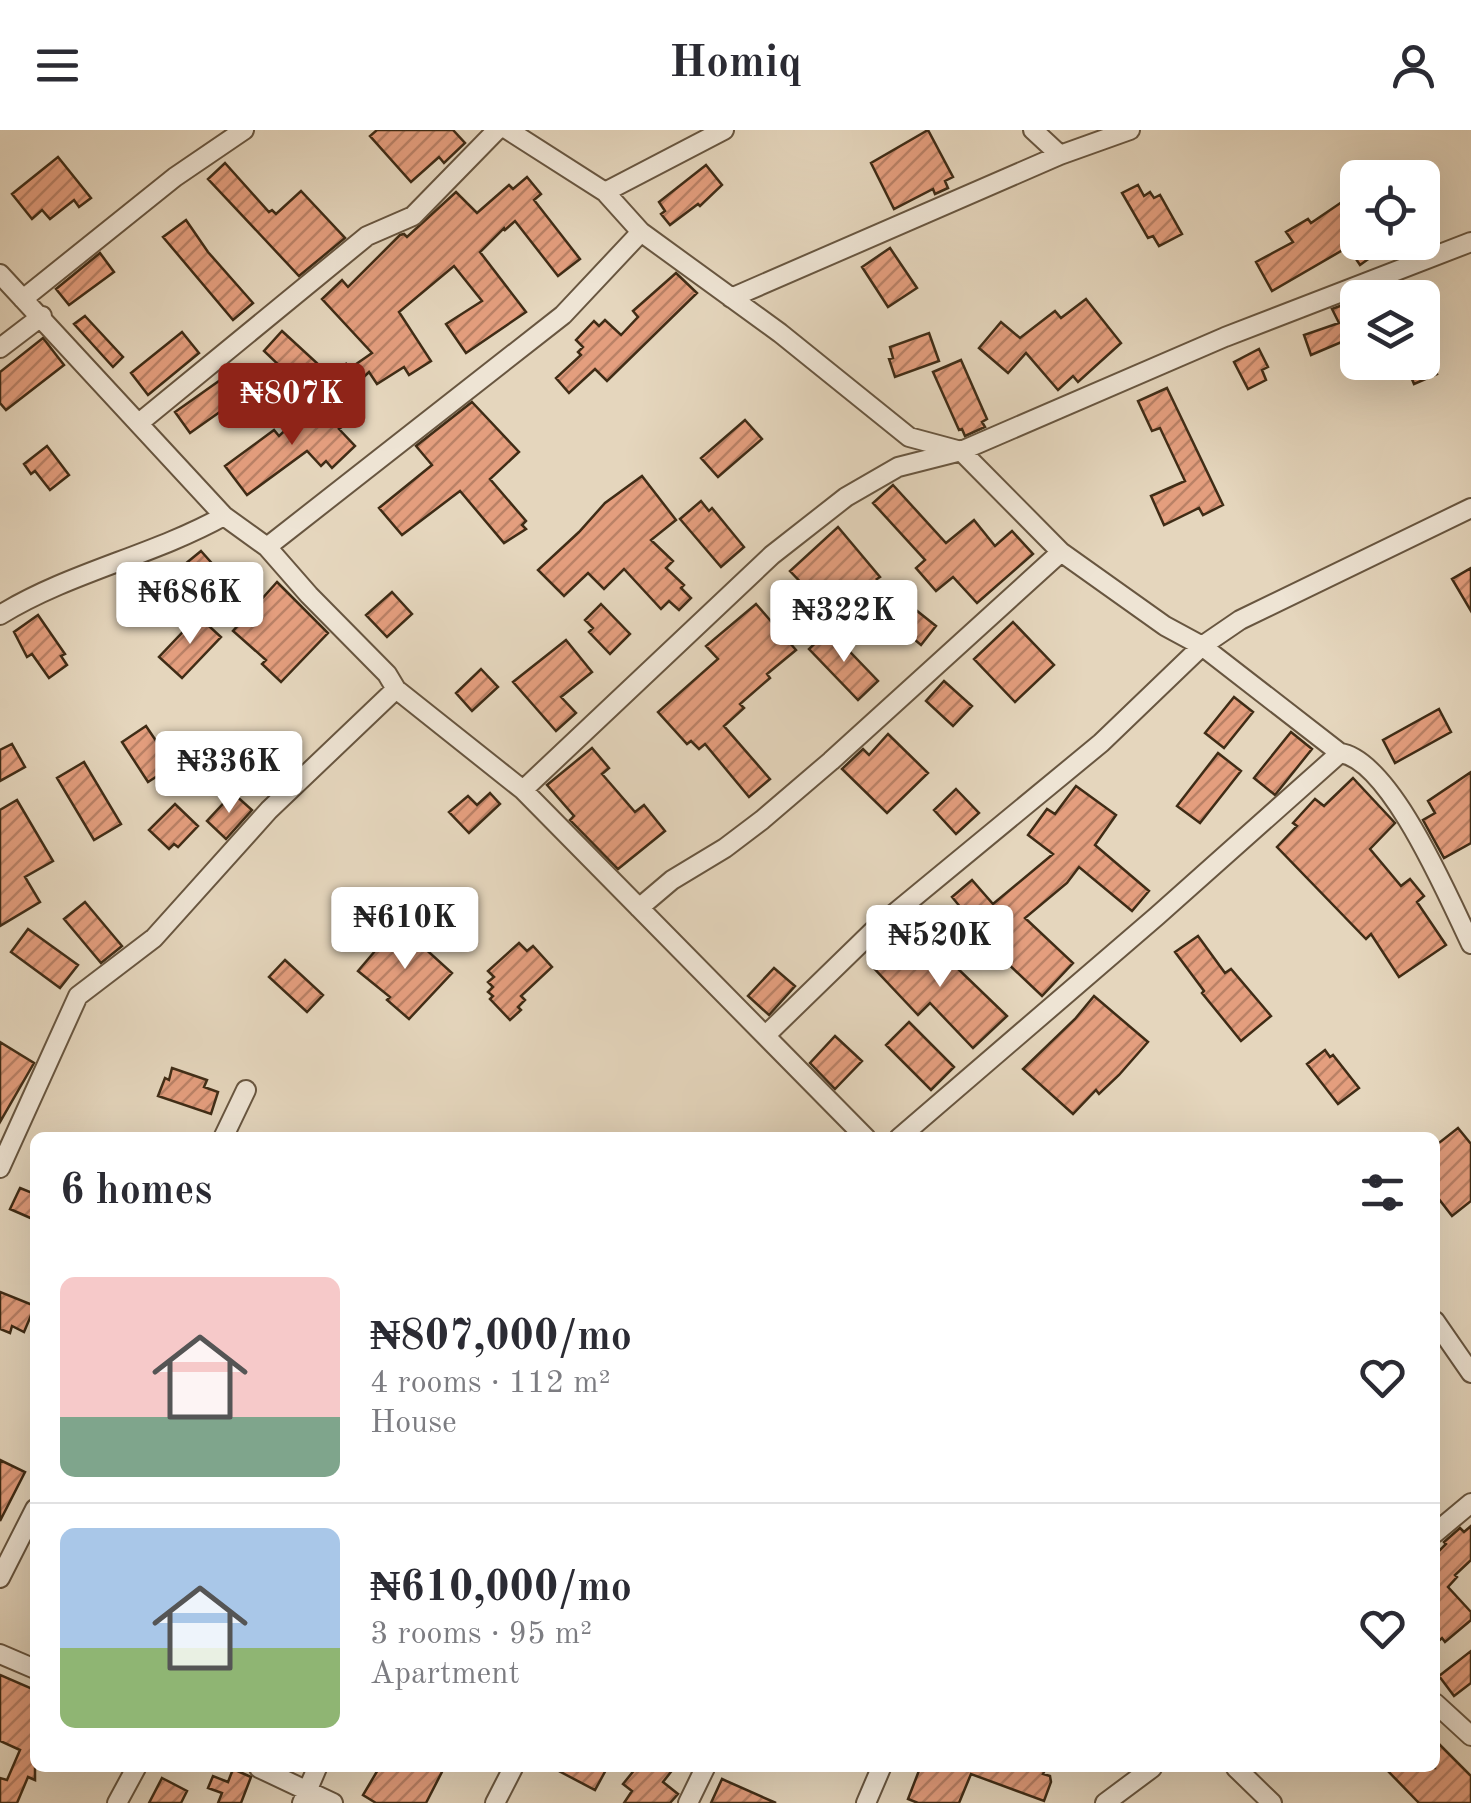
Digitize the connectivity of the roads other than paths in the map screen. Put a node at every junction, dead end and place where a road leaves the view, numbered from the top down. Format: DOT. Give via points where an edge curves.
graph roads {
  1 [pos="244,130"];
  2 [pos="497,130"];
  3 [pos="508,130"];
  4 [pos="724,130"];
  5 [pos="1033,130"];
  6 [pos="1130,130"];
  7 [pos="1060,155"];
  8 [pos="605,192"];
  9 [pos="641,232"];
  10 [pos="1471,242"];
  11 [pos="0,274"];
  12 [pos="731,298"];
  13 [pos="23,299"];
  14 [pos="42,316"];
  15 [pos="0,348"];
  16 [pos="139,424"];
  17 [pos="961,451"];
  18 [pos="1471,508"];
  19 [pos="224,516"];
  20 [pos="267,547"];
  21 [pos="1061,552"];
  22 [pos="0,615"];
  23 [pos="1202,646"];
  24 [pos="396,688"];
  25 [pos="1340,753"];
  26 [pos="523,790"];
  27 [pos="640,908"];
  28 [pos="1471,944"];
  29 [pos="766,1035"];
  30 [pos="246,1090"];
  31 [pos="225,1132"];
  32 [pos="860,1132"];
  33 [pos="905,1132"];
  34 [pos="0,1168"];
  35 [pos="1440,1328"];
  36 [pos="1471,1373"];
  37 [pos="1471,1503"];
  38 [pos="30,1519"];
  39 [pos="1440,1529"];
  40 [pos="0,1578"];
  41 [pos="0,1654"];
  42 [pos="30,1667"];
  43 [pos="1440,1708"];
  44 [pos="1471,1736"];
  45 [pos="134,1772"];
  46 [pos="266,1772"];
  47 [pos="314,1772"];
  48 [pos="512,1772"];
  49 [pos="703,1772"];
  50 [pos="879,1772"];
  51 [pos="1240,1772"];
  52 [pos="1132,1774"];
  53 [pos="304,1796"];
  54 [pos="117,1803"];
  55 [pos="334,1803"];
  56 [pos="495,1803"];
  57 [pos="688,1803"];
  58 [pos="866,1803"];
  59 [pos="1105,1803"];
  60 [pos="1272,1803"];
  1 -- 13 [label="street"];
  2 -- 16 [label="street" via="413,216 367,236"];
  3 -- 8 [label="street"];
  4 -- 8 [label="street"];
  5 -- 7 [label="street"];
  6 -- 7 [label="street"];
  7 -- 12 [label="street"];
  8 -- 9 [label="street"];
  9 -- 12 [label="street"];
  9 -- 20 [label="street" via="563,315"];
  10 -- 17 [label="street"];
  11 -- 13 [label="street"];
  12 -- 17 [label="street" via="909,437"];
  13 -- 14 [label="street"];
  14 -- 15 [label="street"];
  14 -- 16 [label="street"];
  16 -- 19 [label="street"];
  17 -- 21 [label="street"];
  17 -- 26 [label="street" via="898,467 846,496 772,555"];
  18 -- 23 [label="street" via="1240,620"];
  19 -- 20 [label="street"];
  19 -- 22 [label="street" via="34,594"];
  20 -- 24 [label="street"];
  21 -- 23 [label="street"];
  21 -- 27 [label="street" via="831,761"];
  23 -- 25 [label="street"];
  23 -- 29 [label="street" via="1100,743 873,931"];
  24 -- 26 [label="street"];
  24 -- 34 [label="street" via="269,810 154,938 78,996"];
  25 -- 28 [label="street" via="1353,754 1393,792"];
  25 -- 33 [label="street"];
  26 -- 27 [label="street"];
  27 -- 29 [label="street"];
  29 -- 32 [label="street"];
  30 -- 31 [label="street"];
  35 -- 36 [label="street"];
  37 -- 39 [label="street"];
  38 -- 40 [label="street"];
  41 -- 42 [label="street"];
  43 -- 44 [label="street"];
  45 -- 54 [label="street"];
  46 -- 53 [label="street"];
  47 -- 53 [label="street"];
  48 -- 56 [label="street"];
  49 -- 57 [label="street"];
  50 -- 58 [label="street"];
  51 -- 60 [label="street"];
  52 -- 59 [label="street"];
  53 -- 55 [label="street"];
}
